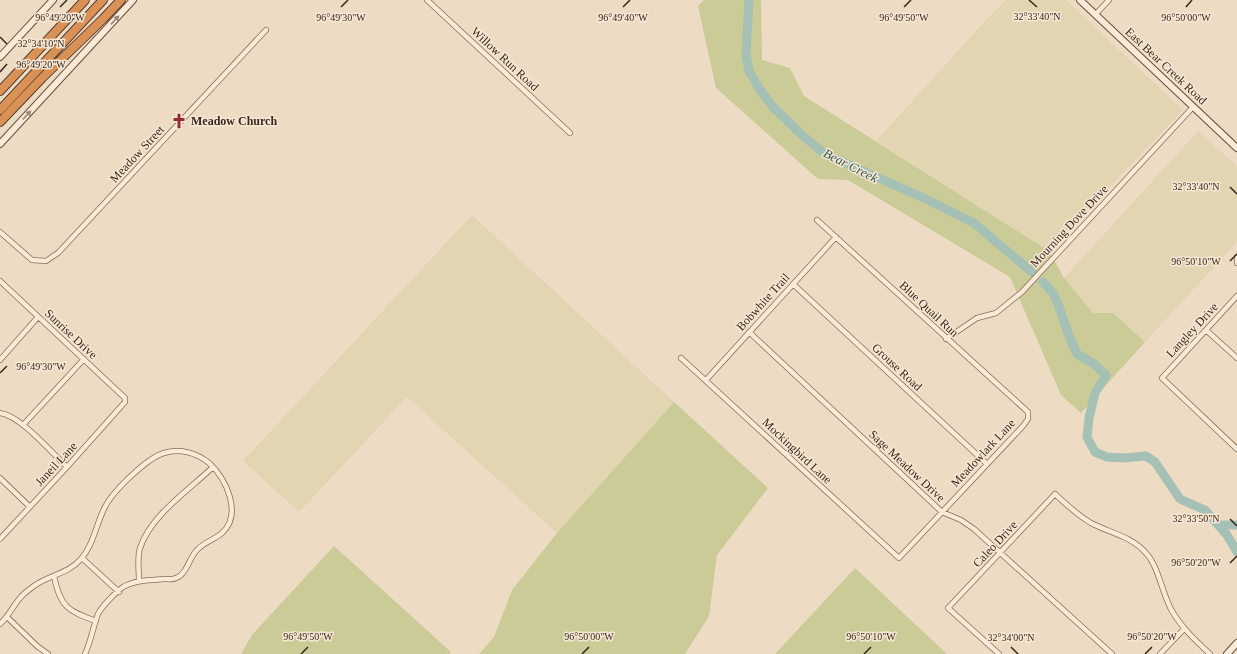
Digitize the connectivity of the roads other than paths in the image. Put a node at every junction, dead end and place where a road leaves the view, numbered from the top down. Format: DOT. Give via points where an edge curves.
graph roads {
  1 [pos="53,0"];
  2 [pos="85,0"];
  3 [pos="103,0"];
  4 [pos="122,0"];
  5 [pos="133,0"];
  6 [pos="427,0"];
  7 [pos="1080,0"];
  8 [pos="1109,0"];
  9 [pos="1095,15"];
  10 [pos="266,30"];
  11 [pos="0,57"];
  12 [pos="0,91"];
  13 [pos="1193,106"];
  14 [pos="0,110"];
  15 [pos="0,122"];
  16 [pos="570,133"];
  17 [pos="0,144"];
  18 [pos="1237,148"];
  19 [pos="817,220"];
  20 [pos="0,232"];
  21 [pos="836,237"];
  22 [pos="1237,257"];
  23 [pos="1237,263"];
  24 [pos="0,281"];
  25 [pos="793,284"];
  26 [pos="1237,296"];
  27 [pos="38,317"];
  28 [pos="1206,330"];
  29 [pos="749,332"];
  30 [pos="946,339"];
  31 [pos="681,358"];
  32 [pos="1237,358"];
  33 [pos="0,360"];
  34 [pos="84,360"];
  35 [pos="706,380"];
  36 [pos="125,402"];
  37 [pos="1028,412"];
  38 [pos="0,413"];
  39 [pos="23,425"];
  40 [pos="1237,449"];
  41 [pos="988,464"];
  42 [pos="67,467"];
  43 [pos="214,467"];
  44 [pos="0,478"];
  45 [pos="30,507"];
  46 [pos="942,512"];
  47 [pos="0,539"];
  48 [pos="1001,552"];
  49 [pos="82,558"];
  50 [pos="899,558"];
  51 [pos="54,576"];
  52 [pos="138,581"];
  53 [pos="119,592"];
  54 [pos="7,617"];
  55 [pos="96,621"];
  56 [pos="0,624"];
  57 [pos="1184,628"];
  58 [pos="1237,643"];
  59 [pos="48,654"];
  60 [pos="85,654"];
  61 [pos="999,654"];
  62 [pos="1112,654"];
  63 [pos="1160,654"];
  64 [pos="1210,654"];
  65 [pos="1227,654"];
  1 -- 11 [label="main road"];
  2 -- 12 [label="highway"];
  3 -- 14 [label="highway"];
  4 -- 15 [label="highway" via="43,76"];
  17 -- 5 [label="main road, one-way"];
  6 -- 16 [label="street, Willow Run Road"];
  7 -- 9 [label="main road, East Bear Creek Road"];
  8 -- 9 [label="street"];
  9 -- 13 [label="main road, East Bear Creek Road"];
  10 -- 20 [label="street, Meadow Street" via="58,253 46,260 32,260"];
  13 -- 18 [label="main road, East Bear Creek Road"];
  13 -- 30 [label="street, Mourning Dove Drive" via="1022,292 996,313 977,318"];
  19 -- 21 [label="street, Blue Quail Run"];
  21 -- 25 [label="street, Bobwhite Trail"];
  21 -- 30 [label="street, Blue Quail Run"];
  22 -- 23 [label="street"];
  24 -- 27 [label="street, Sunrise Drive"];
  25 -- 29 [label="street, Bobwhite Trail"];
  25 -- 41 [label="street, Grouse Road"];
  26 -- 28 [label="street, Langley Drive"];
  27 -- 33 [label="street"];
  27 -- 34 [label="street, Sunrise Drive"];
  28 -- 32 [label="street"];
  28 -- 40 [label="street, Langley Drive" via="1162,378"];
  29 -- 35 [label="street, Bobwhite Trail"];
  29 -- 46 [label="street, Sage Meadow Drive"];
  30 -- 37 [label="street, Blue Quail Run"];
  31 -- 35 [label="street, Mockingbird Lane"];
  34 -- 36 [label="street, Sunrise Drive" via="125,398"];
  34 -- 39 [label="street"];
  35 -- 50 [label="street, Mockingbird Lane"];
  36 -- 42 [label="street, Janeil Lane"];
  37 -- 41 [label="street, Meadowlark Lane" via="1028,419 1023,426"];
  38 -- 39 [label="street"];
  39 -- 42 [label="street"];
  41 -- 46 [label="street, Meadowlark Lane"];
  42 -- 45 [label="street, Janeil Lane"];
  43 -- 49 [label="street" via="198,455 185,451 165,453 151,459 109,499"];
  43 -- 52 [label="street" via="159,515 139,549"];
  43 -- 52 [label="street" via="221,476 231,503 232,513 223,532 198,549 185,571 177,578"];
  44 -- 45 [label="street"];
  45 -- 47 [label="street, Janeil Lane"];
  46 -- 48 [label="street, Sage Meadow Drive" via="974,528"];
  46 -- 50 [label="street, Meadowlark Lane"];
  48 -- 57 [label="street, Caleo Drive" via="1055,494 1092,524 1131,540 1147,553 1172,610"];
  48 -- 61 [label="street, Caleo Drive" via="948,608"];
  48 -- 62 [label="street, Sage Meadow Drive"];
  49 -- 51 [label="street" via="71,568"];
  49 -- 53 [label="street"];
  51 -- 54 [label="street" via="36,585 20,598"];
  51 -- 55 [label="street" via="57,593 65,605 76,614"];
  52 -- 53 [label="street" via="123,587"];
  53 -- 55 [label="street" via="99,612"];
  54 -- 56 [label="street"];
  54 -- 59 [label="street"];
  55 -- 60 [label="street"];
  57 -- 63 [label="street"];
  57 -- 64 [label="street"];
  58 -- 65 [label="main road"];
}
